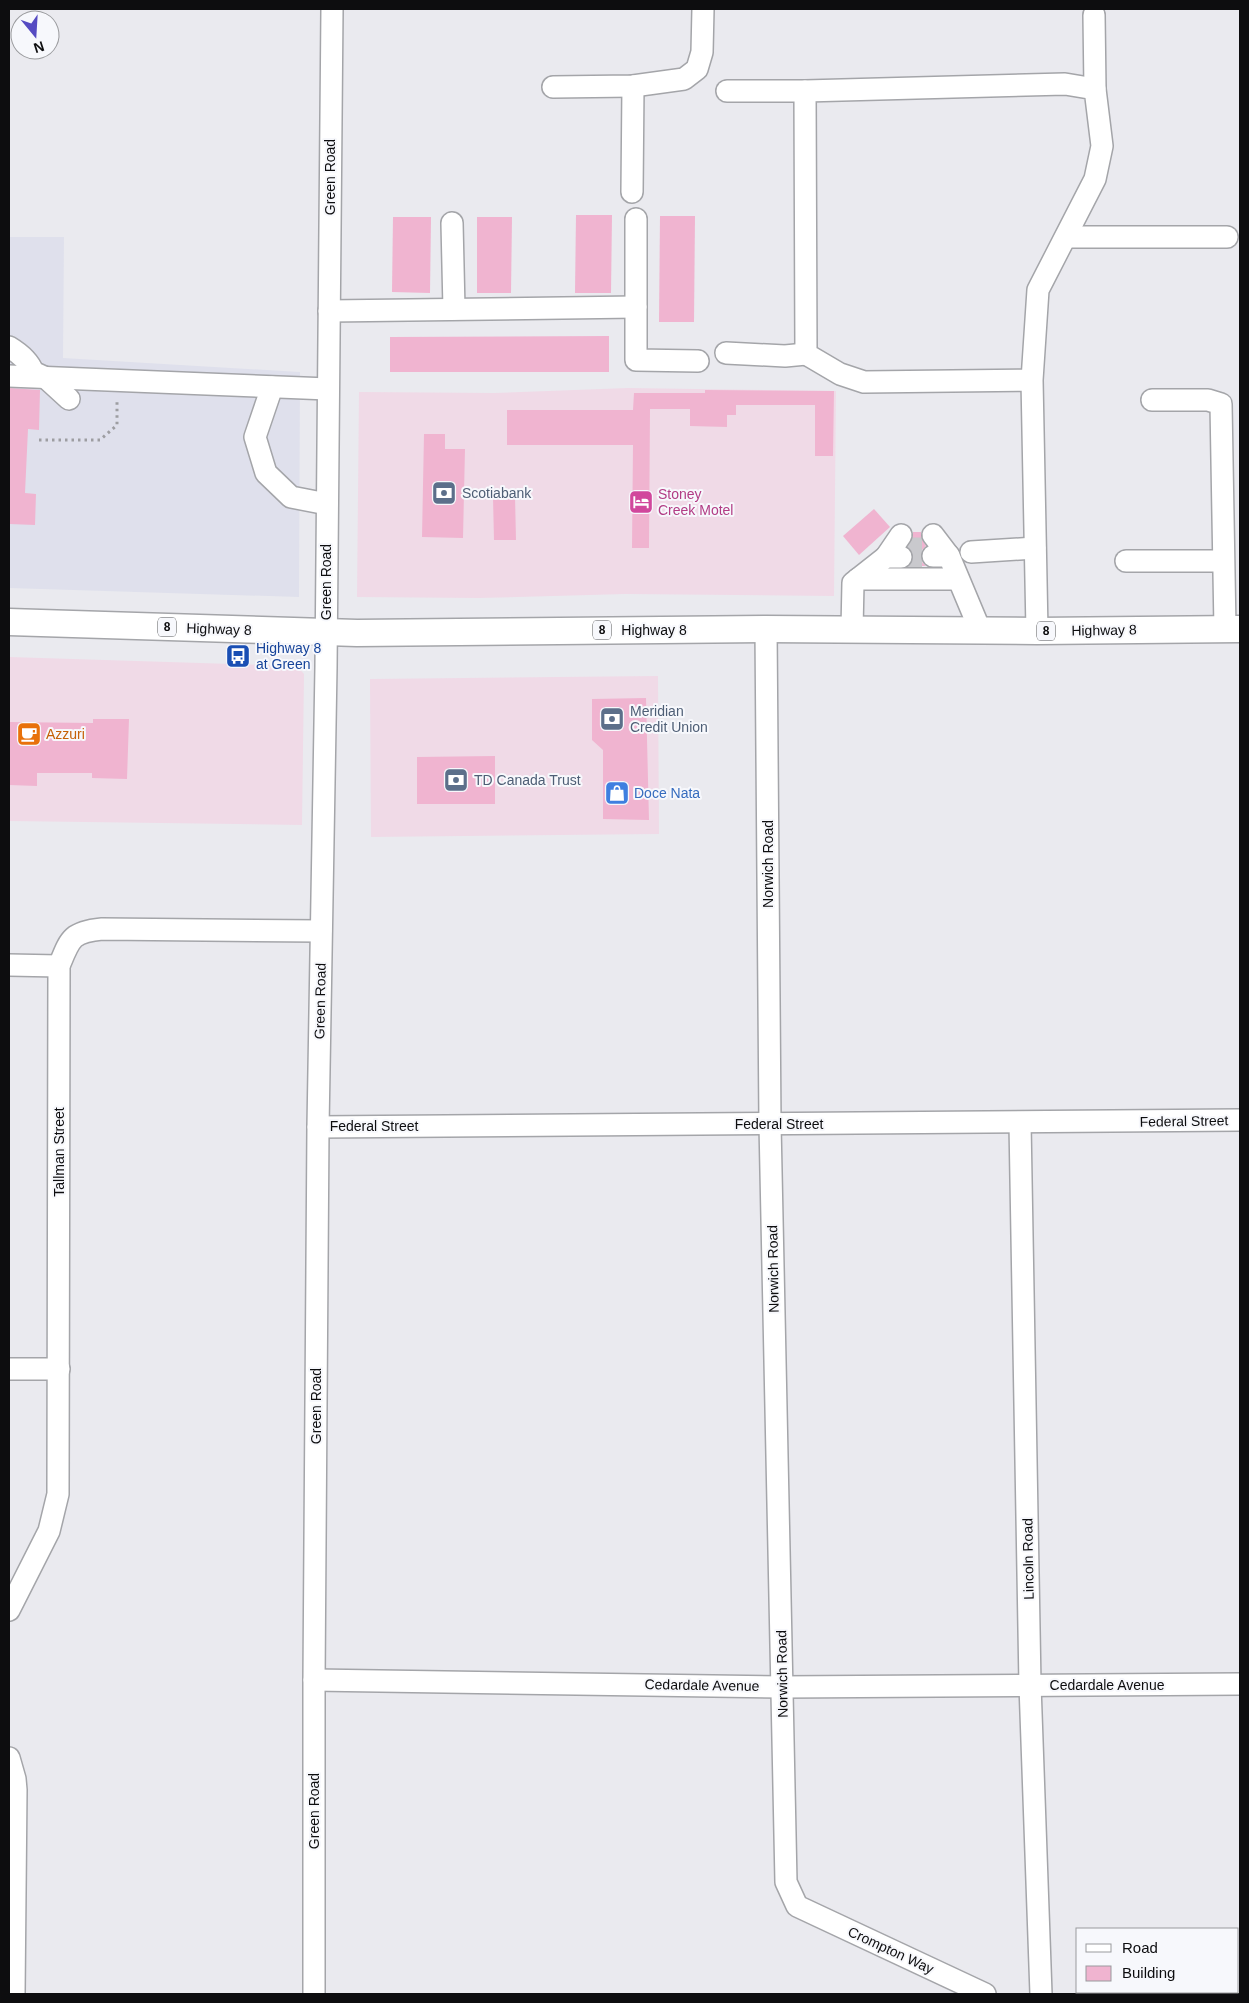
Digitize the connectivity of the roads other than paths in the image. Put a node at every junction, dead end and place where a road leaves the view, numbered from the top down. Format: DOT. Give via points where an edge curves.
graph roads {
  1 [pos="332,9"];
  2 [pos="703,9"];
  3 [pos="1094,15"];
  4 [pos="633,86"];
  5 [pos="553,87"];
  6 [pos="1095,89"];
  7 [pos="727,91"];
  8 [pos="804,91"];
  9 [pos="632,192"];
  10 [pos="636,219"];
  11 [pos="452,223"];
  12 [pos="1066,237"];
  13 [pos="1227,237"];
  14 [pos="636,307"];
  15 [pos="454,309"];
  16 [pos="329,311"];
  17 [pos="9,347"];
  18 [pos="726,353"];
  19 [pos="806,354"];
  20 [pos="698,362"];
  21 [pos="9,376"];
  22 [pos="46,378"];
  23 [pos="1032,380"];
  24 [pos="272,387"];
  25 [pos="328,389"];
  26 [pos="69,399"];
  27 [pos="1152,400"];
  28 [pos="327,504"];
  29 [pos="1035,548"];
  30 [pos="971,552"];
  31 [pos="898,555"];
  32 [pos="936,555"];
  33 [pos="1223,561"];
  34 [pos="1126,562"];
  35 [pos="858,579"];
  36 [pos="958,579"];
  37 [pos="9,622"];
  38 [pos="766,629"];
  39 [pos="852,629"];
  40 [pos="1233,629"];
  41 [pos="980,630"];
  42 [pos="1037,631"];
  43 [pos="326,632"];
  44 [pos="321,931"];
  45 [pos="9,965"];
  46 [pos="59,966"];
  47 [pos="1240,1120"];
  48 [pos="1020,1123"];
  49 [pos="770,1124"];
  50 [pos="318,1127"];
  51 [pos="9,1368"];
  52 [pos="59,1369"];
  53 [pos="9,1610"];
  54 [pos="314,1680"];
  55 [pos="1240,1684"];
  56 [pos="1030,1685"];
  57 [pos="782,1686"];
  58 [pos="9,1758"];
  59 [pos="797,1906"];
  60 [pos="14,1994"];
  61 [pos="314,1994"];
  62 [pos="985,1994"];
  63 [pos="1041,1994"];
  1 -- 16 [label="street, Green Road"];
  2 -- 4 [label="street" via="702,52 696,70 684,80"];
  3 -- 6 [label="street"];
  4 -- 5 [label="street"];
  4 -- 9 [label="street"];
  6 -- 8 [label="street" via="1065,84"];
  6 -- 12 [label="street" via="1102,146 1095,179"];
  7 -- 8 [label="street"];
  8 -- 19 [label="street"];
  10 -- 14 [label="street"];
  11 -- 15 [label="street"];
  12 -- 13 [label="street"];
  12 -- 23 [label="street" via="1038,290"];
  14 -- 15 [label="street"];
  14 -- 20 [label="street" via="636,360"];
  15 -- 16 [label="street"];
  16 -- 25 [label="street, Green Road"];
  17 -- 22 [label="street" via="30,365 33,372"];
  18 -- 19 [label="street"];
  19 -- 23 [label="street" via="840,374 864,382"];
  21 -- 22 [label="street"];
  22 -- 24 [label="street"];
  22 -- 26 [label="street"];
  23 -- 29 [label="street"];
  24 -- 25 [label="street"];
  24 -- 28 [label="street" via="255,437 266,473 290,497"];
  25 -- 28 [label="street, Green Road"];
  27 -- 33 [label="street" via="1208,400 1221,404"];
  28 -- 43 [label="street, Green Road"];
  29 -- 30 [label="street"];
  29 -- 42 [label="street"];
  31 -- 35 [label="street"];
  32 -- 36 [label="street"];
  33 -- 34 [label="street"];
  33 -- 40 [label="street"];
  35 -- 36 [label="street"];
  35 -- 39 [label="street" via="853,583"];
  36 -- 41 [label="street"];
  37 -- 43 [label="main road, Highway 8 / 8"];
  38 -- 39 [label="main road, Highway 8 / 8"];
  38 -- 43 [label="main road, Highway 8 / 8"];
  38 -- 49 [label="street, Norwich Road"];
  39 -- 41 [label="main road, Highway 8 / 8"];
  40 -- 42 [label="main road, Highway 8 / 8"];
  41 -- 42 [label="main road, Highway 8 / 8"];
  43 -- 44 [label="street, Green Road"];
  44 -- 46 [label="street, Tallman Street" via="85,930 70,941"];
  44 -- 50 [label="street, Green Road"];
  45 -- 46 [label="street"];
  46 -- 52 [label="street, Tallman Street"];
  47 -- 48 [label="street, Federal Street"];
  48 -- 49 [label="street, Federal Street"];
  48 -- 56 [label="street, Lincoln Road"];
  49 -- 50 [label="street, Federal Street"];
  49 -- 57 [label="street, Norwich Road"];
  50 -- 54 [label="street, Green Road"];
  51 -- 52 [label="street"];
  52 -- 53 [label="street, Tallman Street" via="55,1512"];
  54 -- 57 [label="street, Cedardale Avenue"];
  54 -- 61 [label="street, Green Road"];
  55 -- 56 [label="street, Cedardale Avenue"];
  56 -- 57 [label="street, Cedardale Avenue"];
  56 -- 63 [label="street, Lincoln Road"];
  57 -- 59 [label="street, Norwich Road" via="786,1882"];
  58 -- 60 [label="street" via="16,1790"];
  59 -- 62 [label="street, Crompton Way"];
}
